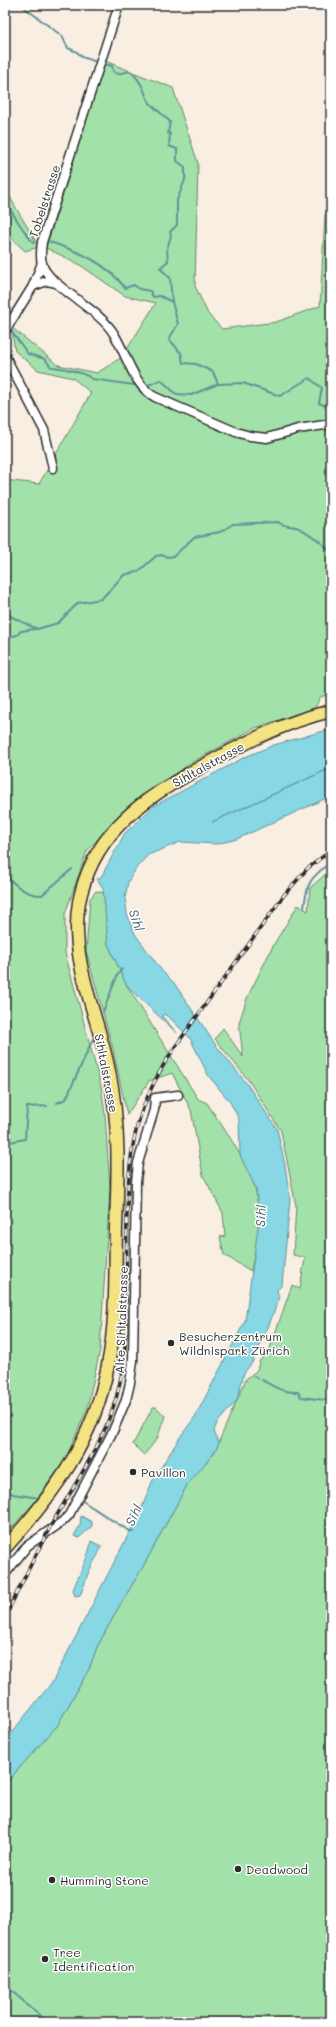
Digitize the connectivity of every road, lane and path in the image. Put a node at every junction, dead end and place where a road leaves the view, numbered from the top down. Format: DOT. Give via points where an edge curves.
graph roads {
  1 [pos="119,5"];
  2 [pos="42,263"];
  3 [pos="57,283"];
  4 [pos="33,286"];
  5 [pos="5,331"];
  6 [pos="5,356"];
  7 [pos="331,424"];
  8 [pos="53,468"];
  9 [pos="331,711"];
  10 [pos="178,1095"];
  11 [pos="5,1548"];
  12 [pos="5,1574"];
  1 -- 2 [label="street, Tobelstrasse" via="42,242"];
  2 -- 3 [label="street" via="45,271"];
  2 -- 4 [label="street"];
  3 -- 4 [label="street" via="47,281"];
  3 -- 7 [label="street" via="100,316 114,333 139,384 155,397 250,436 267,438 298,429"];
  4 -- 5 [label="street"];
  6 -- 8 [label="street" via="44,430"];
  9 -- 11 [label="main road, Sihltalstrasse" via="268,732 158,793 117,826 101,848 88,873 77,917 79,956 110,1072 118,1137 111,1343 101,1395 80,1448 50,1495"];
  10 -- 12 [label="street, Alte Sihltalstrasse" via="155,1098 154,1110 138,1163 133,1361 126,1400 69,1514 62,1522 27,1546"];
}
